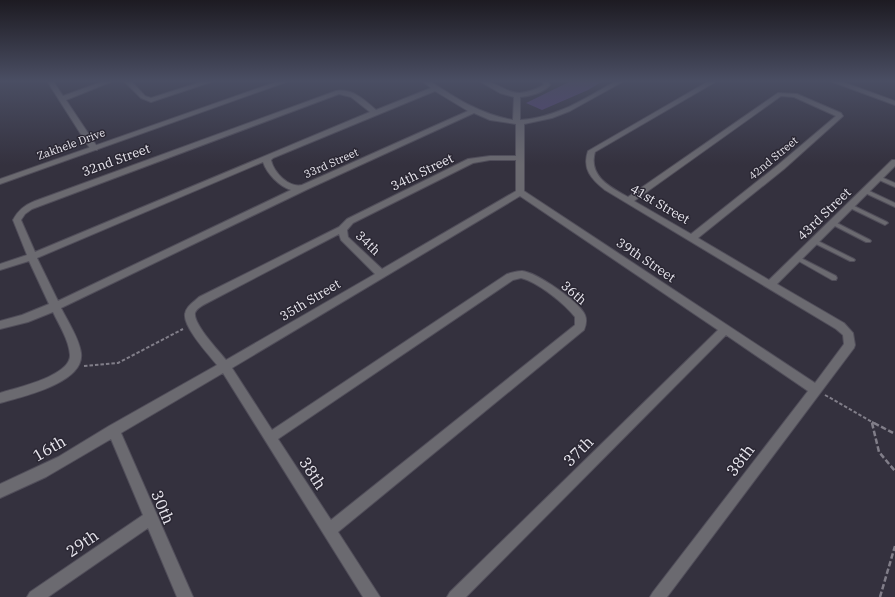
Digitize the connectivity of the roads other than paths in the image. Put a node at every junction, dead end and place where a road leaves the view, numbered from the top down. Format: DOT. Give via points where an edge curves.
graph roads {
  1 [pos="68,109"];
  2 [pos="206,109"];
  3 [pos="293,109"];
  4 [pos="371,109"];
  5 [pos="382,109"];
  6 [pos="470,109"];
  7 [pos="518,109"];
  8 [pos="570,109"];
  9 [pos="665,109"];
  10 [pos="759,109"];
  11 [pos="827,109"];
  12 [pos="473,111"];
  13 [pos="375,112"];
  14 [pos="519,122"];
  15 [pos="94,148"];
  16 [pos="270,156"];
  17 [pos="520,158"];
  18 [pos="894,164"];
  19 [pos="879,178"];
  20 [pos="0,182"];
  21 [pos="895,185"];
  22 [pos="306,187"];
  23 [pos="865,191"];
  24 [pos="520,192"];
  25 [pos="629,200"];
  26 [pos="895,205"];
  27 [pos="850,206"];
  28 [pos="833,223"];
  29 [pos="884,223"];
  30 [pos="342,229"];
  31 [pos="692,238"];
  32 [pos="814,241"];
  33 [pos="868,241"];
  34 [pos="32,257"];
  35 [pos="797,258"];
  36 [pos="852,260"];
  37 [pos="0,266"];
  38 [pos="381,274"];
  39 [pos="834,278"];
  40 [pos="770,284"];
  41 [pos="56,306"];
  42 [pos="192,324"];
  43 [pos="0,325"];
  44 [pos="725,329"];
  45 [pos="850,345"];
  46 [pos="225,367"];
  47 [pos="816,389"];
  48 [pos="0,398"];
  49 [pos="113,430"];
  50 [pos="270,438"];
  51 [pos="0,491"];
  52 [pos="149,519"];
  53 [pos="330,530"];
  54 [pos="35,597"];
  55 [pos="185,597"];
  56 [pos="372,597"];
  57 [pos="455,597"];
  58 [pos="658,597"];
  1 -- 15 [label="street"];
  2 -- 15 [label="street, Zakhele Drive"];
  3 -- 34 [label="street, 32nd Street" via="24,211 18,215 17,220"];
  4 -- 13 [label="street, 32nd Street"];
  5 -- 13 [label="street"];
  6 -- 12 [label="street"];
  7 -- 14 [label="street"];
  8 -- 14 [label="street" via="540,121"];
  9 -- 25 [label="street, 41st Street" via="592,151 588,159 593,176"];
  10 -- 25 [label="street, 42nd Street"];
  11 -- 31 [label="street, 42nd Street" via="840,116"];
  12 -- 14 [label="street" via="489,118"];
  12 -- 22 [label="street, 33rd Street"];
  13 -- 16 [label="street"];
  14 -- 17 [label="street"];
  15 -- 20 [label="street, Zakhele Drive"];
  16 -- 22 [label="street, 33rd Street" via="267,160 268,167 286,185 298,189"];
  16 -- 34 [label="street"];
  17 -- 24 [label="street"];
  17 -- 30 [label="street, 34th Street" via="471,161 350,221"];
  18 -- 19 [label="street, 43rd Street"];
  19 -- 21 [label="lane"];
  19 -- 23 [label="street, 43rd Street"];
  22 -- 41 [label="street"];
  23 -- 26 [label="lane"];
  23 -- 27 [label="street, 43rd Street"];
  24 -- 38 [label="street, 35th Street"];
  24 -- 44 [label="street, 39th Street"];
  25 -- 31 [label="street, 41st Street"];
  27 -- 28 [label="street, 43rd Street"];
  27 -- 29 [label="lane"];
  28 -- 32 [label="street, 43rd Street"];
  28 -- 33 [label="lane"];
  30 -- 38 [label="street, 34th" via="344,238"];
  30 -- 42 [label="street, 34th Street" via="197,304 190,314"];
  31 -- 40 [label="street, 41st Street"];
  32 -- 35 [label="street, 43rd Street"];
  32 -- 36 [label="lane"];
  34 -- 37 [label="street"];
  34 -- 41 [label="street, 32nd Street"];
  35 -- 39 [label="lane"];
  35 -- 40 [label="street, 43rd Street"];
  38 -- 46 [label="street, 35th Street"];
  40 -- 45 [label="street, 41st Street" via="840,326 848,333"];
  41 -- 43 [label="street" via="24,319"];
  41 -- 48 [label="street, 32nd Street" via="76,352 73,366 54,380"];
  42 -- 46 [label="street, 38th"];
  44 -- 47 [label="street, 39th Street"];
  44 -- 57 [label="street, 37th"];
  45 -- 47 [label="street, 38th"];
  46 -- 49 [label="street, 35th Street"];
  46 -- 50 [label="street, 38th"];
  47 -- 58 [label="street, 38th"];
  49 -- 51 [label="street, 16th" via="51,468"];
  49 -- 52 [label="street, 30th"];
  50 -- 53 [label="street, 38th"];
  50 -- 53 [label="street, 36th" via="510,277 527,275 553,292 580,315 580,327"];
  52 -- 54 [label="street, 29th"];
  52 -- 55 [label="street, 30th"];
  53 -- 56 [label="street, 38th"];
}
